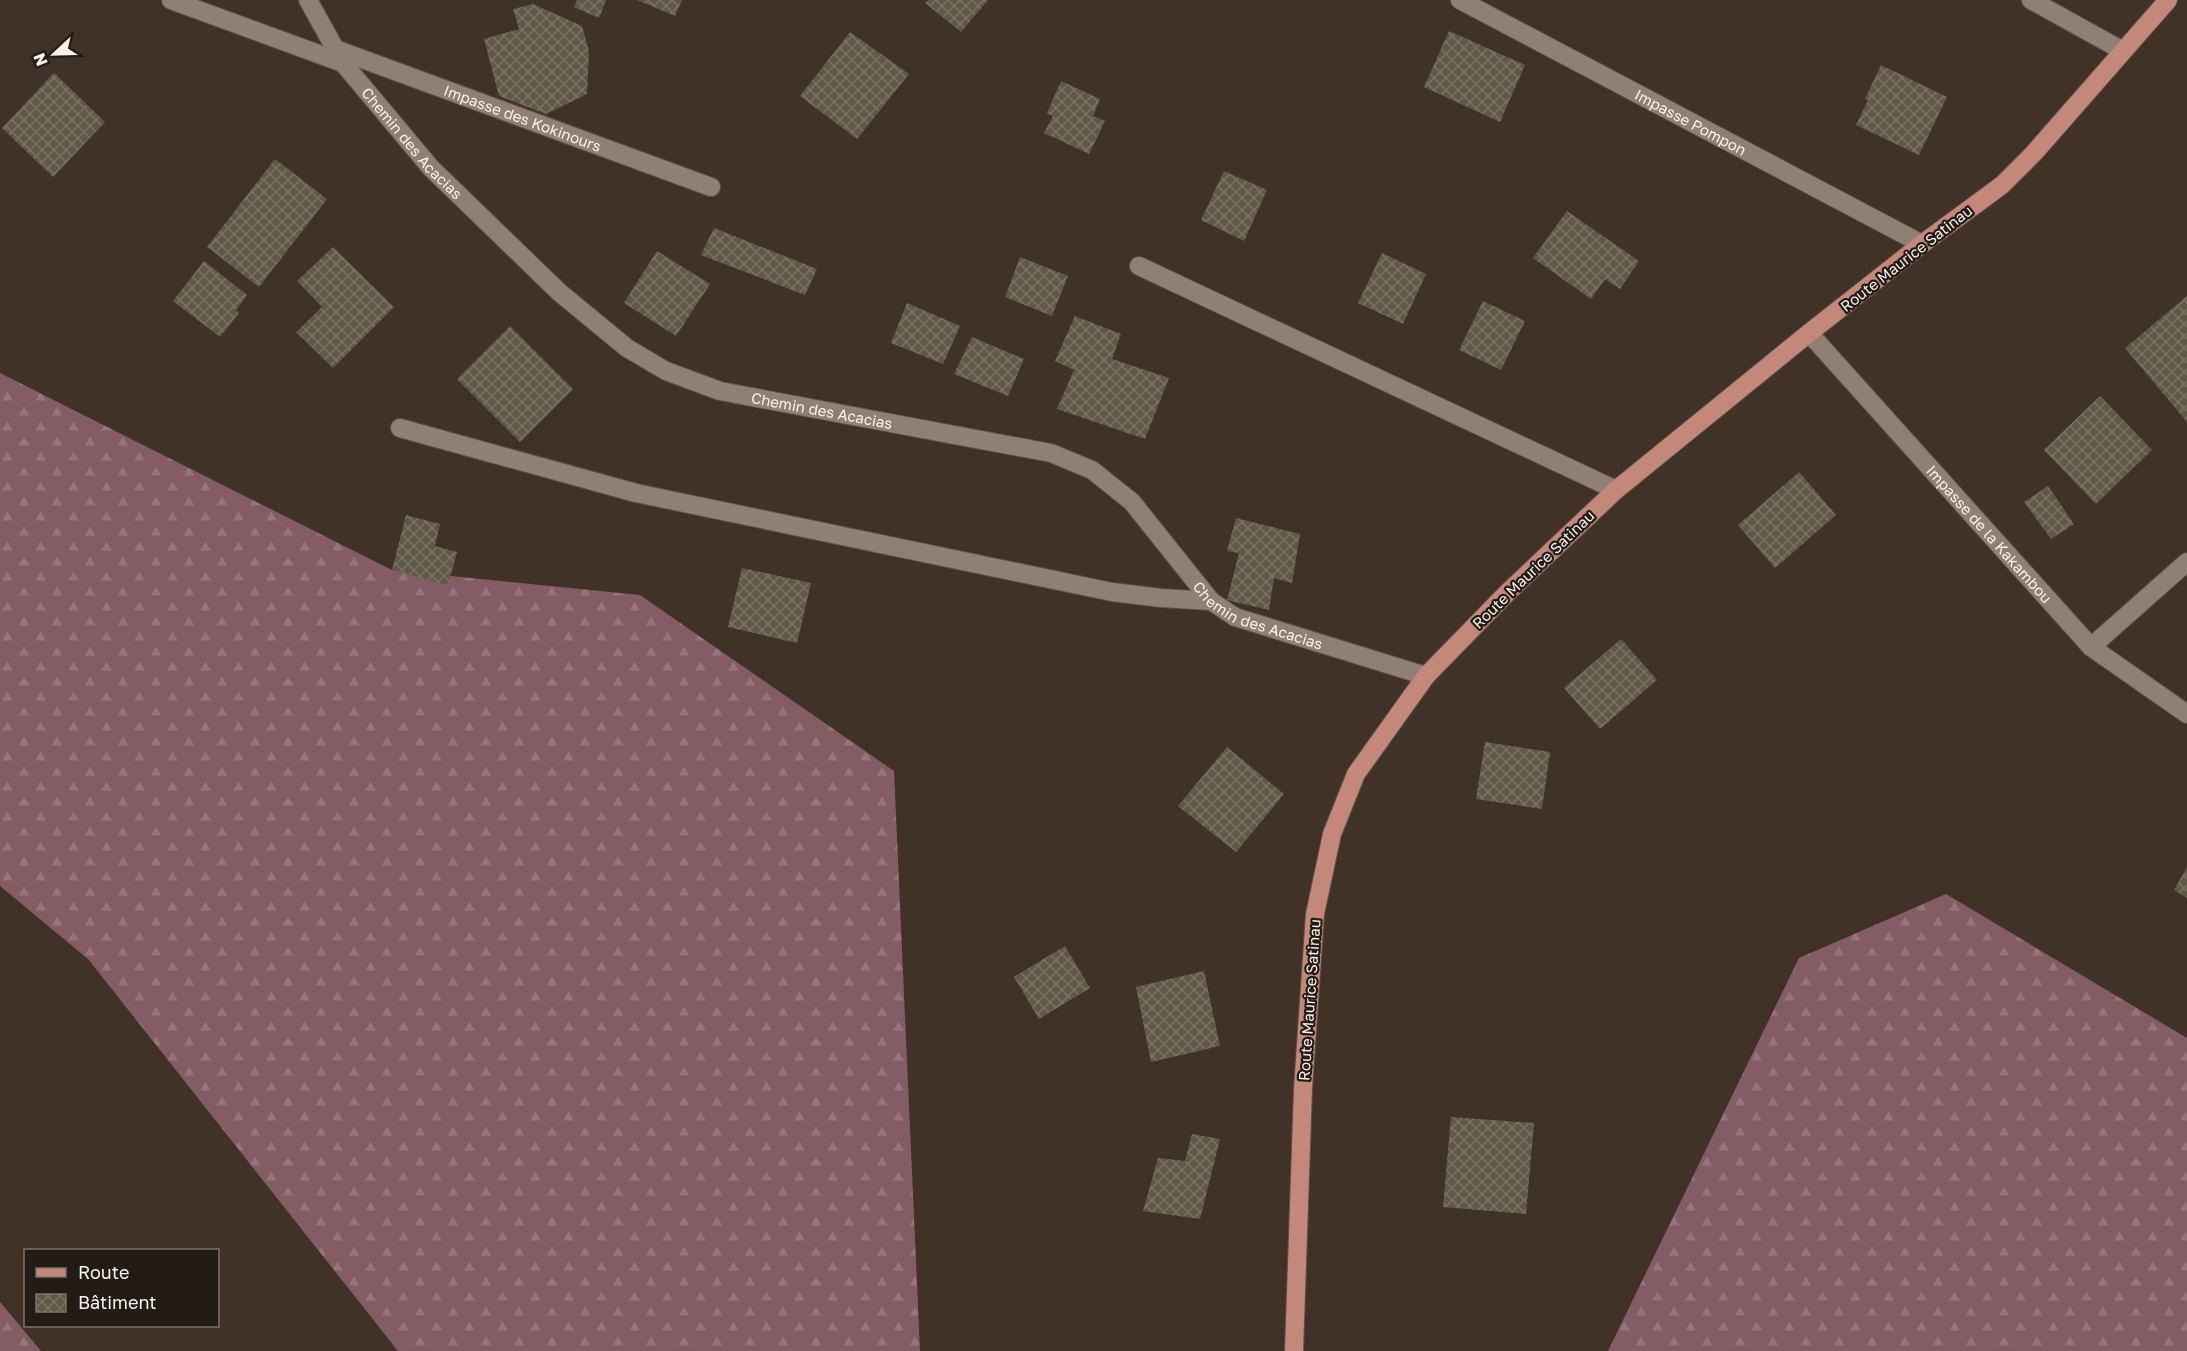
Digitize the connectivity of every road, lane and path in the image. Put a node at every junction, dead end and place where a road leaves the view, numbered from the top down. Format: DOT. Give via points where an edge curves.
graph roads {
  1 [pos="171,0"];
  2 [pos="308,0"];
  3 [pos="1460,0"];
  4 [pos="2031,0"];
  5 [pos="2168,0"];
  6 [pos="2123,51"];
  7 [pos="339,56"];
  8 [pos="711,187"];
  9 [pos="1922,244"];
  10 [pos="1139,266"];
  11 [pos="1809,333"];
  12 [pos="400,428"];
  13 [pos="1616,490"];
  14 [pos="2187,562"];
  15 [pos="1211,601"];
  16 [pos="2091,647"];
  17 [pos="1426,676"];
  18 [pos="2187,714"];
  19 [pos="1294,1351"];
  1 -- 7 [label="street, Impasse des Kokinours"];
  2 -- 7 [label="street, Chemin des Acacias"];
  3 -- 9 [label="street, Impasse Pompon"];
  4 -- 6 [label="street"];
  5 -- 6 [label="main road, Route Maurice Satinau"];
  6 -- 9 [label="main road, Route Maurice Satinau" via="2002,185"];
  7 -- 8 [label="street, Impasse des Kokinours"];
  7 -- 15 [label="street, Chemin des Acacias" via="431,168 560,292 627,348 666,371 720,391 1051,453 1092,470 1132,502"];
  9 -- 11 [label="main road, Route Maurice Satinau"];
  10 -- 13 [label="street"];
  11 -- 13 [label="main road, Route Maurice Satinau"];
  11 -- 16 [label="street, Impasse de la Kakambou"];
  12 -- 15 [label="street" via="636,493 1112,592"];
  13 -- 17 [label="main road, Route Maurice Satinau"];
  14 -- 16 [label="street"];
  15 -- 17 [label="street, Chemin des Acacias" via="1235,617"];
  16 -- 18 [label="street, Impasse de la Kakambou"];
  17 -- 19 [label="main road, Route Maurice Satinau" via="1356,774 1332,834 1315,914 1303,1089"];
}
